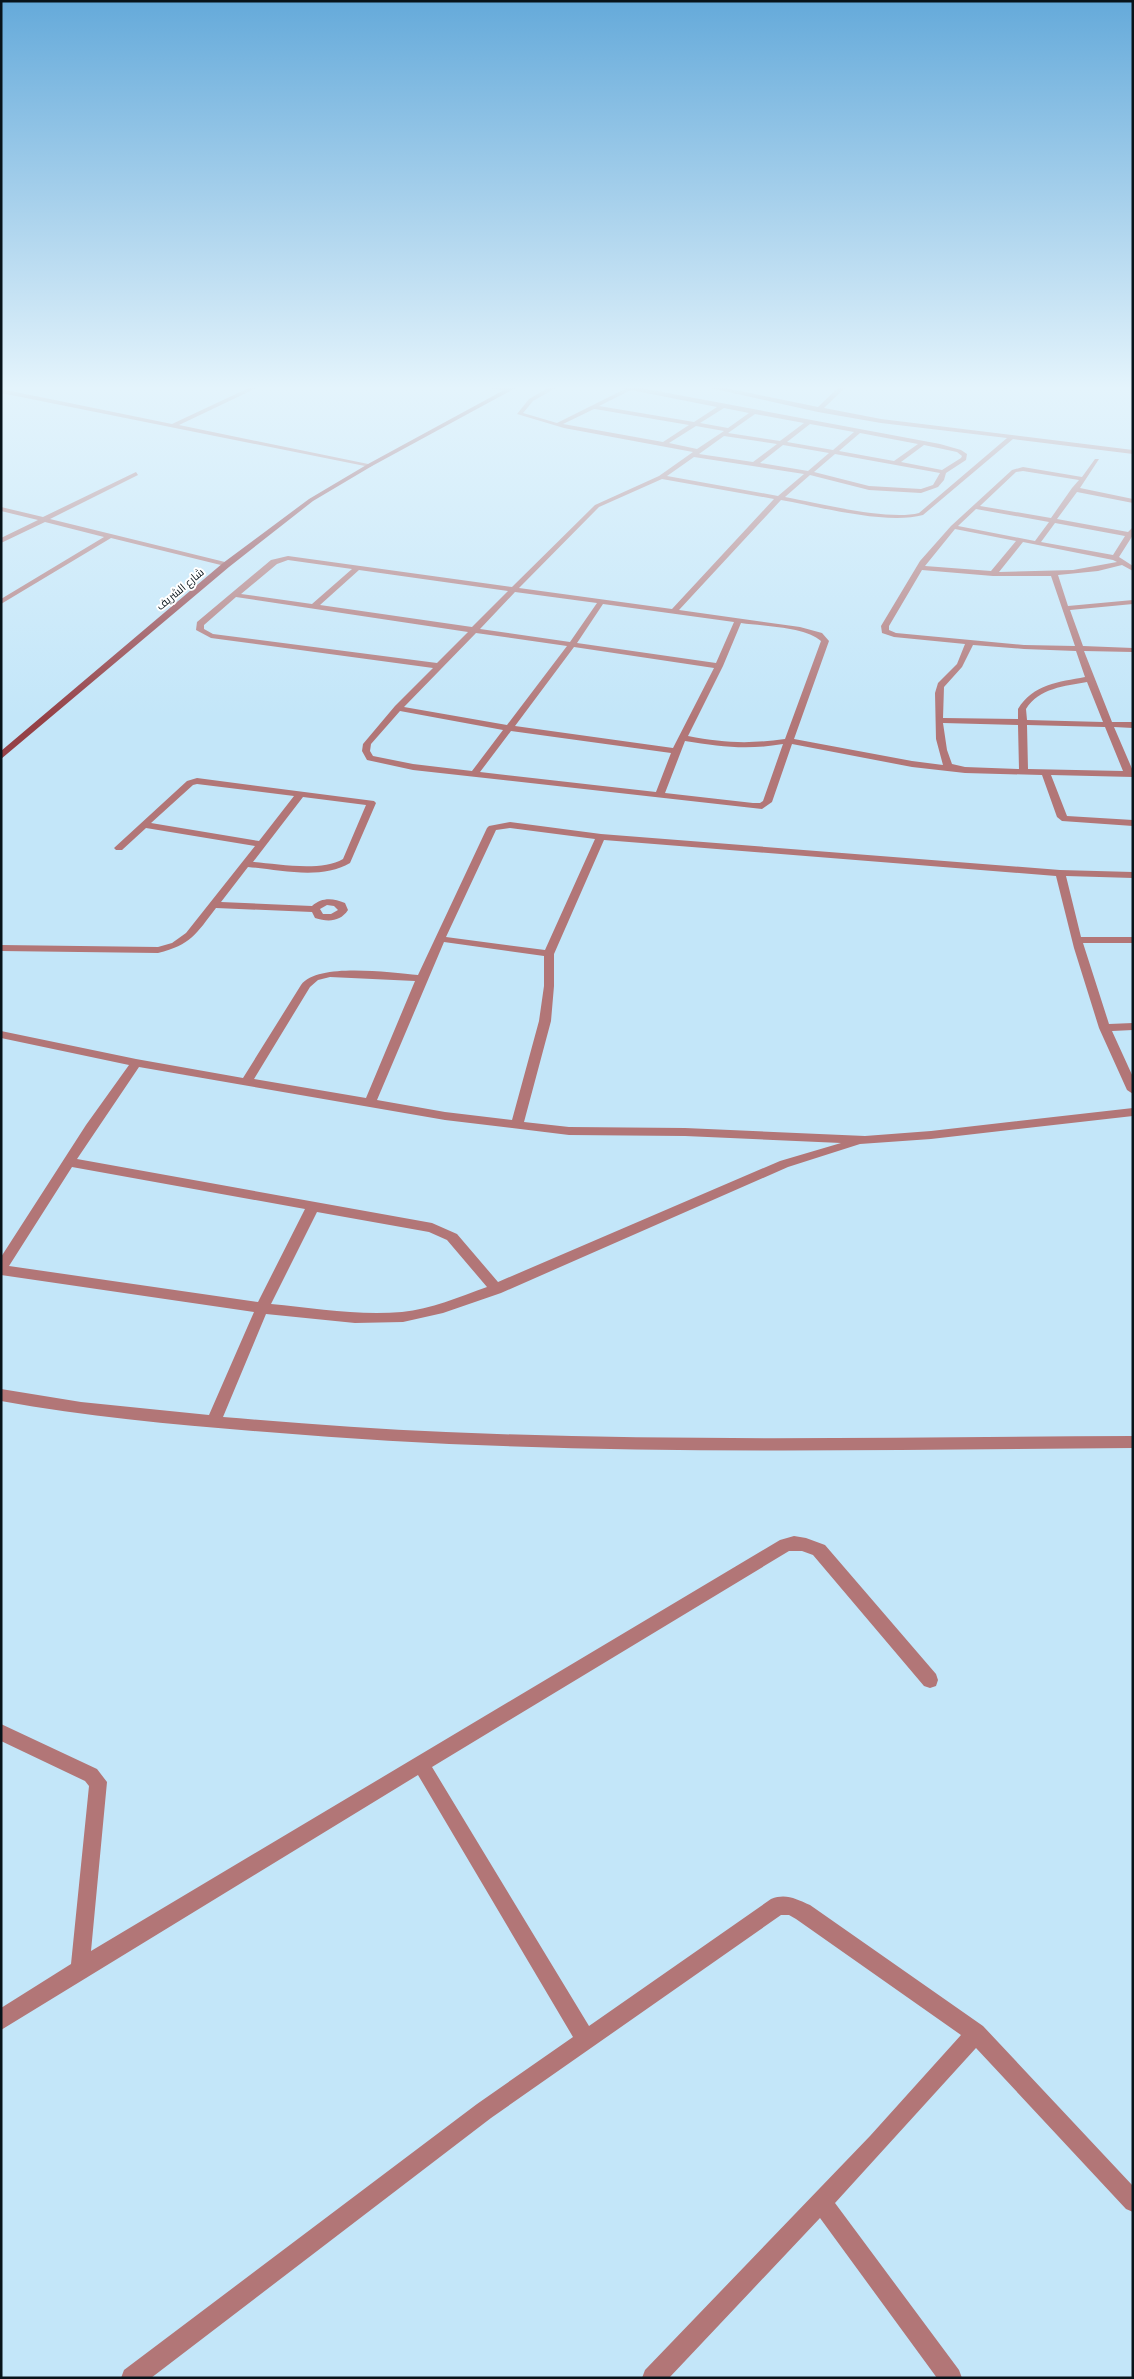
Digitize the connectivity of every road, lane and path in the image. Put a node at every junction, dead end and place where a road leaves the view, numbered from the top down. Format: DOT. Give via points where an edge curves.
graph roads {
  1 [pos="91,496"];
  2 [pos="318,496"];
  3 [pos="620,496"];
  4 [pos="767,496"];
  5 [pos="781,496"];
  6 [pos="942,496"];
  7 [pos="988,496"];
  8 [pos="1070,496"];
  9 [pos="1112,496"];
  10 [pos="779,498"];
  11 [pos="1133,500"];
  12 [pos="976,507"];
  13 [pos="1,509"];
  14 [pos="44,519"];
  15 [pos="1053,522"];
  16 [pos="953,527"];
  17 [pos="1131,532"];
  18 [pos="110,536"];
  19 [pos="1,541"];
  20 [pos="1020,541"];
  21 [pos="1036,544"];
  22 [pos="1114,558"];
  23 [pos="1123,563"];
  24 [pos="226,565"];
  25 [pos="358,567"];
  26 [pos="920,568"];
  27 [pos="1133,569"];
  28 [pos="993,574"];
  29 [pos="1054,575"];
  30 [pos="513,589"];
  31 [pos="235,595"];
  32 [pos="1,602"];
  33 [pos="601,602"];
  34 [pos="1133,602"];
  35 [pos="313,606"];
  36 [pos="1066,608"];
  37 [pos="673,612"];
  38 [pos="738,622"];
  39 [pos="473,629"];
  40 [pos="970,642"];
  41 [pos="572,645"];
  42 [pos="1081,649"];
  43 [pos="1133,650"];
  44 [pos="438,666"];
  45 [pos="719,666"];
  46 [pos="1090,679"];
  47 [pos="398,708"];
  48 [pos="939,720"];
  49 [pos="1022,722"];
  50 [pos="1108,725"];
  51 [pos="1133,725"];
  52 [pos="508,728"];
  53 [pos="682,738"];
  54 [pos="788,740"];
  55 [pos="676,751"];
  56 [pos="1,756"];
  57 [pos="956,769"];
  58 [pos="1024,772"];
  59 [pos="1046,772"];
  60 [pos="474,774"];
  61 [pos="1131,774"];
  62 [pos="300,795"];
  63 [pos="660,795"];
  64 [pos="1133,823"];
  65 [pos="144,825"];
  66 [pos="602,837"];
  67 [pos="260,844"];
  68 [pos="119,848"];
  69 [pos="246,864"];
  70 [pos="1060,873"];
  71 [pos="1133,875"];
  72 [pos="214,906"];
  73 [pos="315,909"];
  74 [pos="442,939"];
  75 [pos="1077,940"];
  76 [pos="1133,940"];
  77 [pos="1,948"];
  78 [pos="549,954"];
  79 [pos="422,978"];
  80 [pos="1133,1026"];
  81 [pos="1105,1028"];
  82 [pos="1,1034"];
  83 [pos="136,1063"];
  84 [pos="247,1081"];
  85 [pos="1133,1090"];
  86 [pos="370,1103"];
  87 [pos="1133,1112"];
  88 [pos="517,1125"];
  89 [pos="865,1140"];
  90 [pos="70,1162"];
  91 [pos="314,1205"];
  92 [pos="1,1269"];
  93 [pos="496,1289"];
  94 [pos="262,1308"];
  95 [pos="1,1396"];
  96 [pos="213,1422"];
  97 [pos="1133,1442"];
  98 [pos="930,1680"];
  99 [pos="1,1732"];
  100 [pos="421,1764"];
  101 [pos="80,1969"];
  102 [pos="1,2020"];
  103 [pos="976,2033"];
  104 [pos="586,2041"];
  105 [pos="821,2202"];
  106 [pos="1133,2202"];
  107 [pos="132,2378"];
  108 [pos="653,2378"];
  109 [pos="951,2378"];
  1 -- 14 [label="street"];
  2 -- 24 [label="main road, شارع الشريف"];
  3 -- 30 [label="street" via="598,506 582,519"];
  4 -- 10 [label="street"];
  5 -- 10 [label="street"];
  6 -- 10 [label="street" via="921,514 910,517 883,516"];
  7 -- 12 [label="street"];
  8 -- 15 [label="street"];
  9 -- 11 [label="street"];
  10 -- 37 [label="street"];
  12 -- 15 [label="street"];
  12 -- 16 [label="street"];
  13 -- 14 [label="street"];
  14 -- 18 [label="street"];
  14 -- 19 [label="street"];
  15 -- 17 [label="street"];
  15 -- 21 [label="street"];
  16 -- 20 [label="street"];
  16 -- 26 [label="street"];
  17 -- 22 [label="street"];
  18 -- 24 [label="street"];
  18 -- 32 [label="street"];
  20 -- 21 [label="street"];
  20 -- 28 [label="street"];
  21 -- 22 [label="street"];
  22 -- 23 [label="street"];
  23 -- 27 [label="street"];
  23 -- 29 [label="street"];
  24 -- 56 [label="main road, شارع الشريف"];
  25 -- 30 [label="street"];
  25 -- 31 [label="street" via="282,559"];
  25 -- 35 [label="street"];
  26 -- 28 [label="street"];
  26 -- 40 [label="street" via="885,631"];
  28 -- 29 [label="street"];
  29 -- 36 [label="street"];
  30 -- 33 [label="street"];
  30 -- 39 [label="street"];
  31 -- 35 [label="street"];
  31 -- 44 [label="street" via="200,624 200,630 212,636"];
  33 -- 37 [label="street"];
  33 -- 41 [label="street"];
  34 -- 36 [label="street"];
  35 -- 39 [label="street"];
  36 -- 42 [label="street"];
  37 -- 38 [label="street"];
  38 -- 45 [label="street"];
  38 -- 54 [label="street" via="800,629 819,635 825,641"];
  39 -- 41 [label="street"];
  39 -- 44 [label="street"];
  40 -- 42 [label="street"];
  40 -- 48 [label="street" via="958,669 941,685"];
  41 -- 45 [label="street"];
  41 -- 52 [label="street"];
  42 -- 43 [label="street"];
  42 -- 46 [label="street"];
  44 -- 47 [label="street"];
  45 -- 53 [label="street"];
  46 -- 49 [label="street" via="1037,692 1025,702"];
  46 -- 50 [label="street"];
  47 -- 52 [label="street"];
  47 -- 60 [label="street" via="367,744 370,758 405,766"];
  48 -- 49 [label="street"];
  48 -- 57 [label="street" via="943,754 947,764"];
  49 -- 50 [label="street"];
  49 -- 58 [label="street"];
  50 -- 51 [label="street"];
  50 -- 61 [label="street"];
  52 -- 55 [label="street"];
  52 -- 60 [label="street"];
  53 -- 54 [label="street" via="754,746"];
  53 -- 55 [label="street"];
  54 -- 57 [label="street" via="912,764"];
  54 -- 63 [label="street" via="767,802 762,806"];
  55 -- 63 [label="street"];
  57 -- 58 [label="street"];
  58 -- 59 [label="street"];
  59 -- 61 [label="street"];
  59 -- 64 [label="street" via="1065,819"];
  60 -- 63 [label="street"];
  62 -- 65 [label="street" via="197,781 190,783"];
  62 -- 67 [label="street"];
  62 -- 69 [label="street" via="371,803 347,862 336,868"];
  65 -- 67 [label="street"];
  65 -- 68 [label="street"];
  66 -- 70 [label="street"];
  66 -- 74 [label="street" via="510,825 492,828"];
  66 -- 78 [label="street"];
  67 -- 69 [label="street"];
  69 -- 72 [label="street"];
  70 -- 71 [label="street"];
  70 -- 75 [label="street"];
  72 -- 73 [label="street"];
  72 -- 77 [label="street" via="190,936 176,945 158,950"];
  74 -- 78 [label="street"];
  74 -- 79 [label="street"];
  75 -- 76 [label="street"];
  75 -- 81 [label="street"];
  78 -- 88 [label="street" via="545,1021"];
  79 -- 84 [label="street" via="330,974 314,978"];
  79 -- 86 [label="street"];
  80 -- 81 [label="street"];
  81 -- 85 [label="street"];
  82 -- 83 [label="street"];
  83 -- 84 [label="street"];
  83 -- 90 [label="street"];
  84 -- 86 [label="street"];
  86 -- 88 [label="street"];
  87 -- 89 [label="street"];
  88 -- 89 [label="street" via="569,1131 685,1132"];
  89 -- 93 [label="street" via="784,1164"];
  90 -- 91 [label="street"];
  90 -- 92 [label="street"];
  91 -- 93 [label="street" via="432,1228 452,1237"];
  91 -- 94 [label="street"];
  92 -- 94 [label="street"];
  93 -- 94 [label="street" via="443,1308 403,1317 355,1318"];
  94 -- 96 [label="street"];
  95 -- 96 [label="street"];
  96 -- 97 [label="street" via="320,1433 482,1441 764,1444"];
  98 -- 100 [label="street" via="818,1550 793,1542 784,1544"];
  99 -- 101 [label="street" via="91,1775 98,1782"];
  100 -- 101 [label="street"];
  100 -- 104 [label="street"];
  101 -- 102 [label="street"];
  103 -- 104 [label="street" via="803,1912 790,1906 778,1906"];
  103 -- 105 [label="street"];
  103 -- 106 [label="street"];
  104 -- 107 [label="street" via="484,2111"];
  105 -- 108 [label="street"];
  105 -- 109 [label="street"];
}
